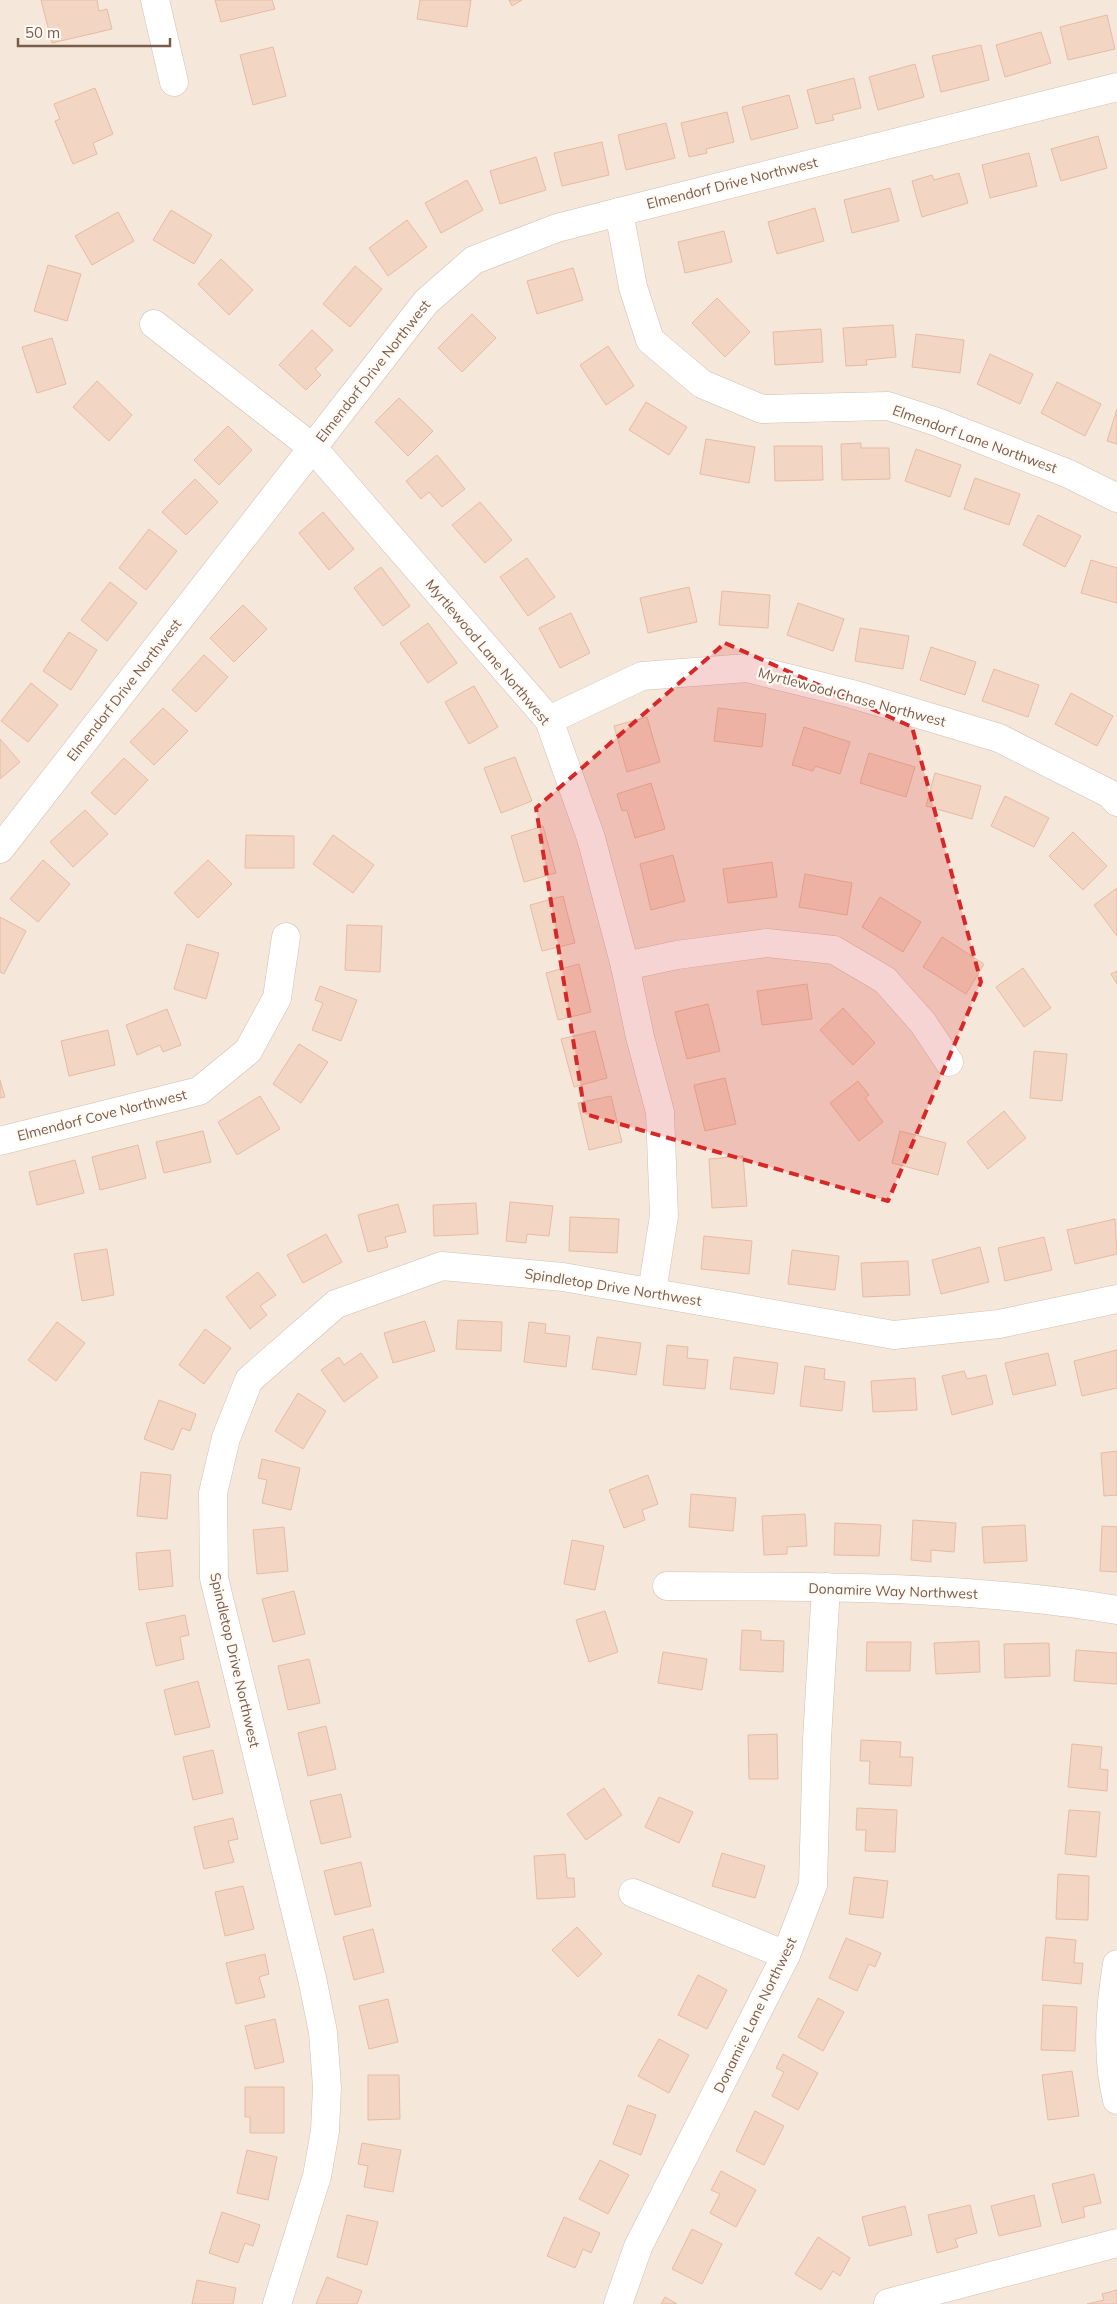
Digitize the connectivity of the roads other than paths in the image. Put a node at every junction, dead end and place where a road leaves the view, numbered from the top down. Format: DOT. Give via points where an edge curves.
graph roads {
  1 [pos="155,0"];
  2 [pos="174,82"];
  3 [pos="1117,88"];
  4 [pos="619,212"];
  5 [pos="154,324"];
  6 [pos="313,448"];
  7 [pos="1117,498"];
  8 [pos="549,720"];
  9 [pos="1117,802"];
  10 [pos="0,849"];
  11 [pos="286,937"];
  12 [pos="625,966"];
  13 [pos="949,1062"];
  14 [pos="0,1141"];
  15 [pos="652,1292"];
  16 [pos="1117,1299"];
  17 [pos="667,1586"];
  18 [pos="826,1587"];
  19 [pos="1117,1610"];
  20 [pos="633,1893"];
  21 [pos="786,1955"];
  22 [pos="1117,1964"];
  23 [pos="1117,2100"];
  24 [pos="1117,2243"];
  25 [pos="888,2303"];
  26 [pos="277,2304"];
  27 [pos="618,2304"];
  1 -- 2 [label="street"];
  3 -- 4 [label="street, Elmendorf Drive Northwest"];
  4 -- 6 [label="street, Elmendorf Drive Northwest" via="556,228 474,260 426,302"];
  4 -- 7 [label="street, Elmendorf Lane Northwest" via="633,287 650,340 702,384 762,409 888,406 1069,474"];
  5 -- 6 [label="street, Myrtlewood Lane Northwest"];
  6 -- 8 [label="street, Myrtlewood Lane Northwest"];
  6 -- 10 [label="street, Elmendorf Drive Northwest"];
  8 -- 9 [label="street, Myrtlewood Chase Northwest" via="642,676 747,668 852,694 999,738 1110,794"];
  8 -- 12 [label="street, Myrtlewood Lane Northwest" via="591,838"];
  11 -- 14 [label="street, Elmendorf Cove Northwest" via="277,998 248,1051 199,1091"];
  12 -- 13 [label="street" via="677,955 767,944 834,950 885,980 923,1023"];
  12 -- 15 [label="street, Myrtlewood Lane Northwest" via="660,1112 664,1216"];
  15 -- 16 [label="street, Spindletop Drive Northwest" via="894,1335 999,1324"];
  15 -- 26 [label="street, Spindletop Drive Northwest" via="563,1277 442,1266 336,1304 249,1380 226,1438 212,1493 214,1578 324,2032 325,2130 317,2176"];
  17 -- 18 [label="street, Donamire Way Northwest"];
  18 -- 19 [label="street, Donamire Way Northwest" via="894,1588 1059,1600"];
  18 -- 21 [label="street, Donamire Lane Northwest" via="813,1885"];
  20 -- 21 [label="street"];
  21 -- 27 [label="street, Donamire Lane Northwest" via="638,2247"];
  22 -- 23 [label="street" via="1112,1996 1111,2074"];
  24 -- 25 [label="street"];
}
